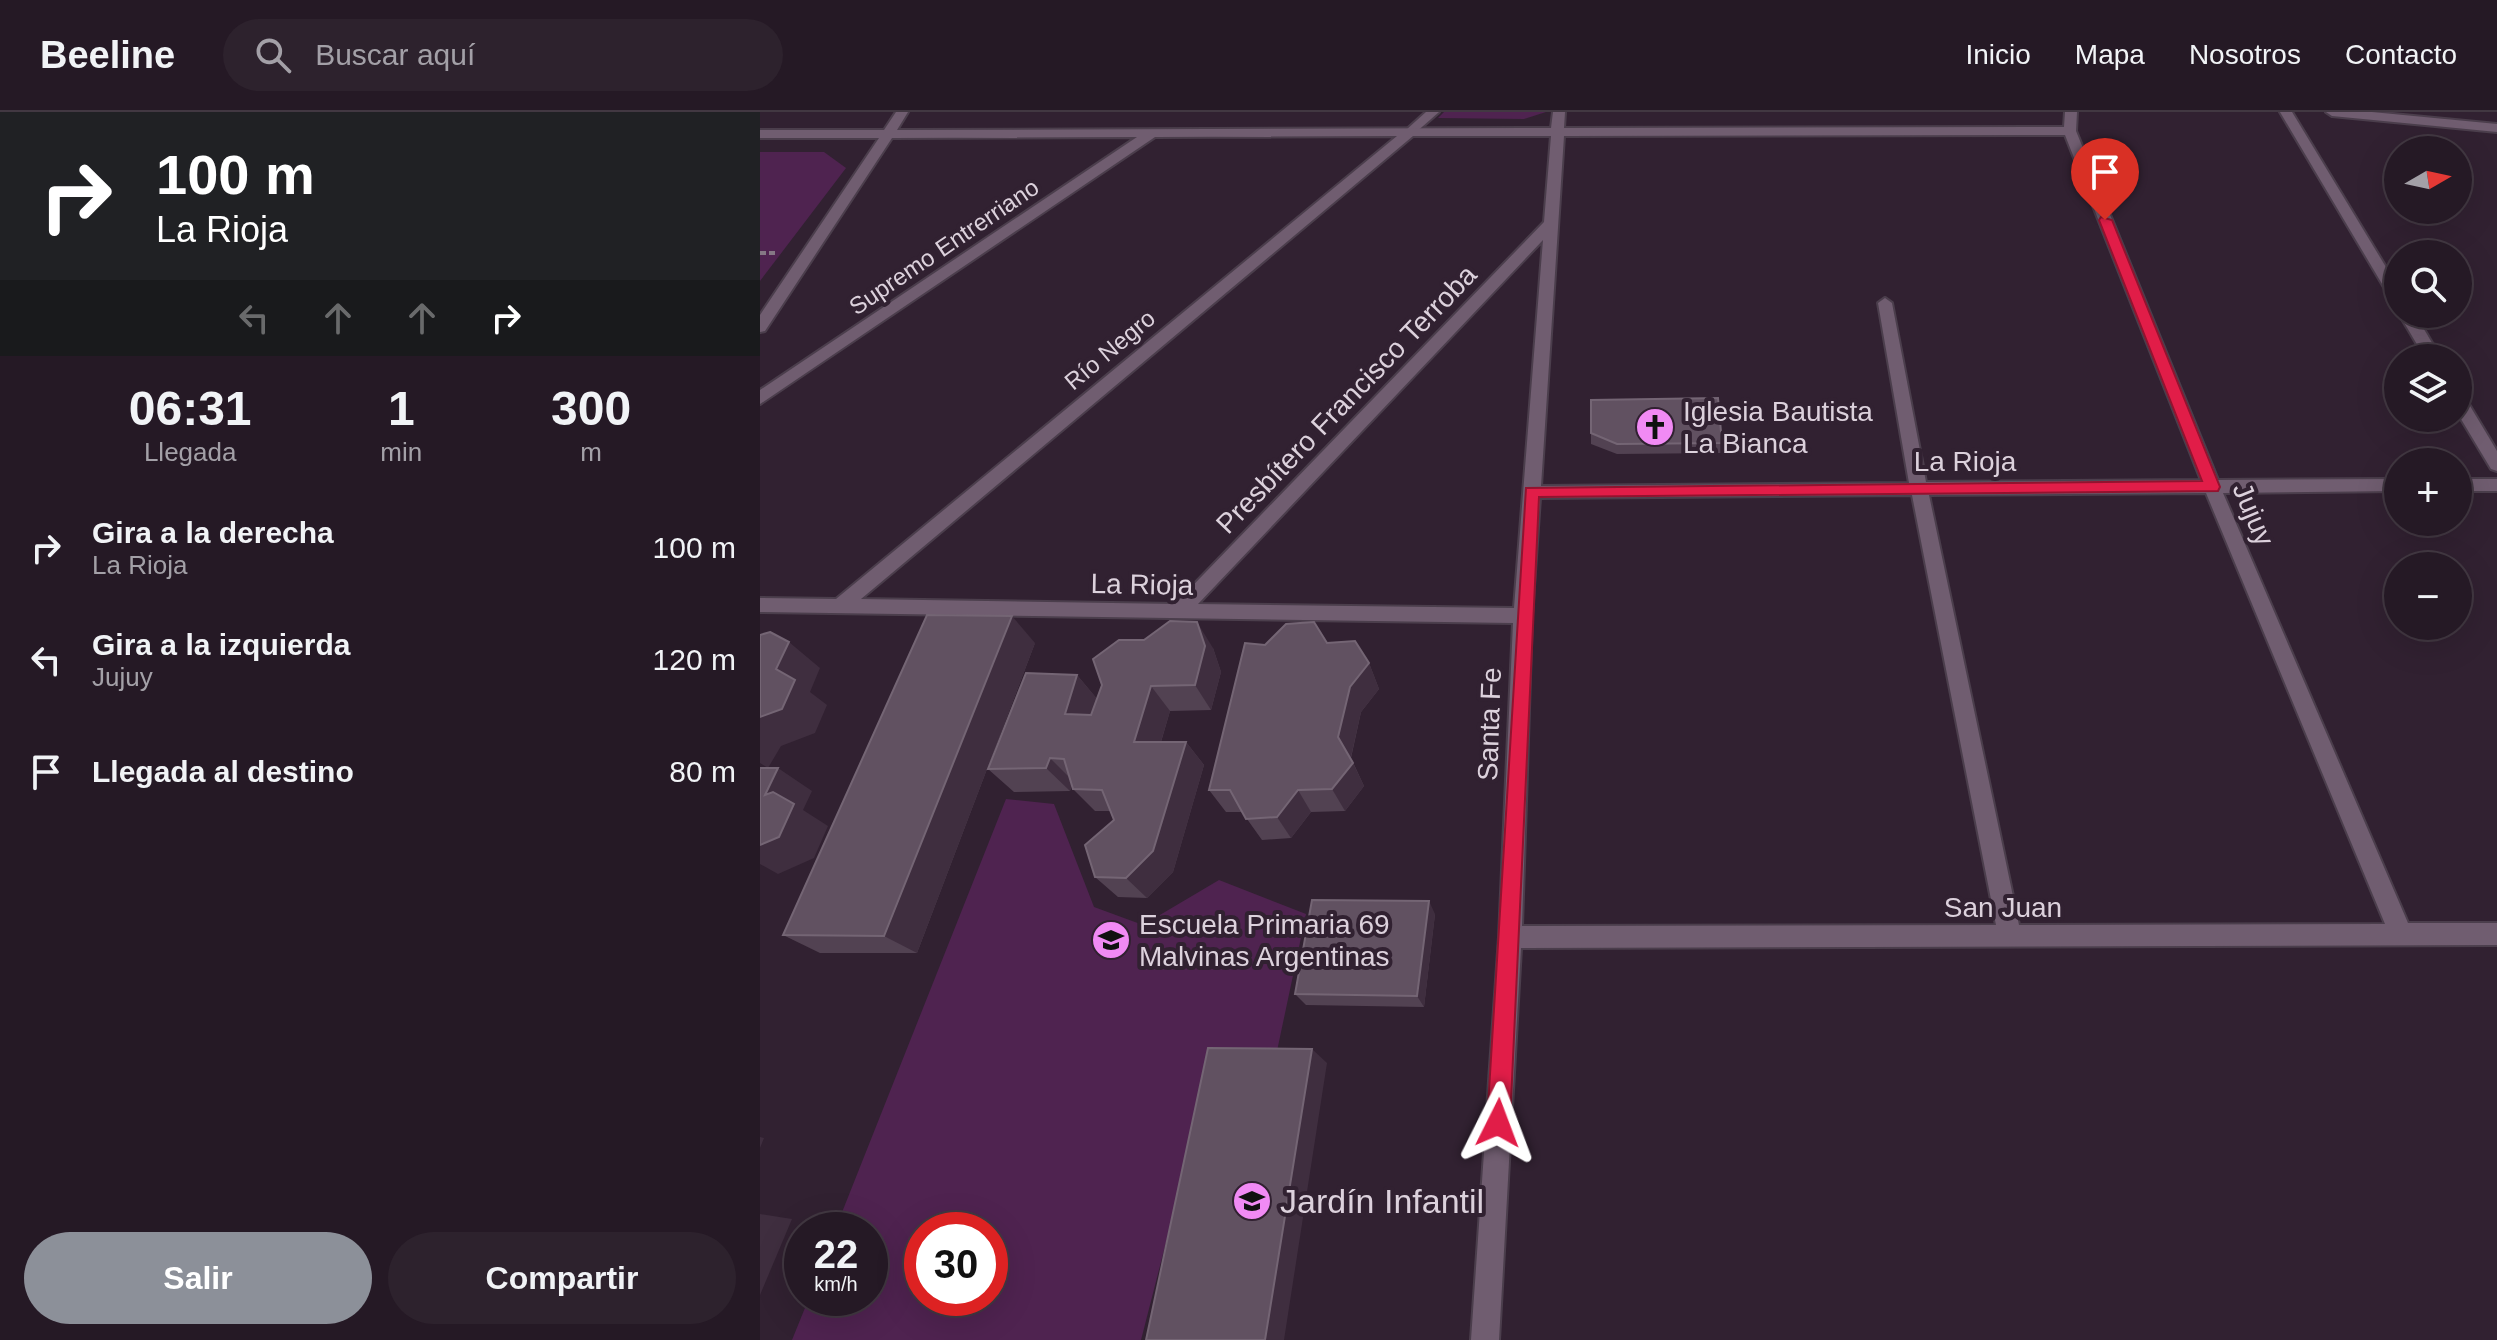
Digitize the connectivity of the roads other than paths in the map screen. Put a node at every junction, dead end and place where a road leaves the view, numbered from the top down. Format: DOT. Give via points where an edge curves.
graph roads {
  1 [pos="902,112"];
  2 [pos="1433,112"];
  3 [pos="1559,112"];
  4 [pos="2071,112"];
  5 [pos="2286,112"];
  6 [pos="2332,112"];
  7 [pos="2497,128"];
  8 [pos="1558,131"];
  9 [pos="2070,131"];
  10 [pos="1410,132"];
  11 [pos="1152,133"];
  12 [pos="760,134"];
  13 [pos="888,134"];
  14 [pos="1552,222"];
  15 [pos="2384,276"];
  16 [pos="1885,303"];
  17 [pos="760,327"];
  18 [pos="760,398"];
  19 [pos="2472,423"];
  20 [pos="2497,465"];
  21 [pos="2384,485"];
  22 [pos="2472,485"];
  23 [pos="2497,485"];
  24 [pos="2212,487"];
  25 [pos="1919,489"];
  26 [pos="1531,492"];
  27 [pos="842,604"];
  28 [pos="760,605"];
  29 [pos="1178,613"];
  30 [pos="1523,616"];
  31 [pos="2401,934"];
  32 [pos="2497,934"];
  33 [pos="1510,937"];
  34 [pos="2010,937"];
  35 [pos="1485,1340"];
  1 -- 13 [label="street"];
  2 -- 10 [label="lane"];
  3 -- 8 [label="street, Santa Fe"];
  4 -- 9 [label="street, Jujuy"];
  5 -- 15 [label="street"];
  6 -- 7 [label="street"];
  8 -- 9 [label="street"];
  8 -- 10 [label="street"];
  8 -- 14 [label="street, Santa Fe"];
  9 -- 24 [label="street, Jujuy"];
  10 -- 11 [label="street"];
  10 -- 27 [label="street, Río Negro"];
  11 -- 13 [label="street"];
  11 -- 18 [label="street, Supremo Entrerriano"];
  12 -- 13 [label="street"];
  13 -- 17 [label="street"];
  14 -- 26 [label="street, Santa Fe"];
  14 -- 29 [label="street, Presbítero Francisco Terroba"];
  16 -- 25 [label="street"];
  19 -- 20 [label="street"];
  21 -- 24 [label="street, La Rioja"];
  22 -- 23 [label="street"];
  24 -- 25 [label="street, La Rioja"];
  24 -- 31 [label="street, Jujuy"];
  25 -- 26 [label="street, La Rioja"];
  25 -- 34 [label="street"];
  26 -- 30 [label="street, Santa Fe"];
  27 -- 28 [label="street, La Rioja"];
  27 -- 29 [label="street, La Rioja"];
  29 -- 30 [label="street, La Rioja"];
  30 -- 33 [label="street, Santa Fe"];
  31 -- 32 [label="street, San Juan"];
  31 -- 34 [label="street, San Juan"];
  33 -- 34 [label="street, San Juan"];
  33 -- 35 [label="street, Santa Fe"];
}
